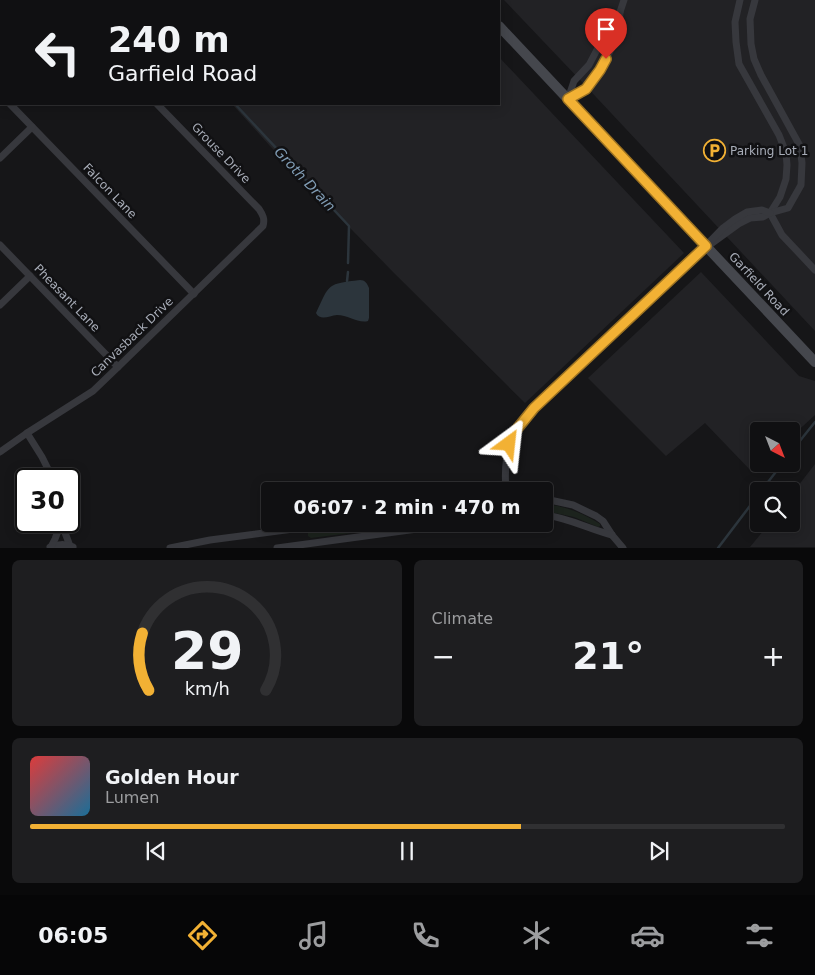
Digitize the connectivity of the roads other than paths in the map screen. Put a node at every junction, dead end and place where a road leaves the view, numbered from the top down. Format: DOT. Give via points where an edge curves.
graph roads {
  1 [pos="624,0"];
  2 [pos="740,0"];
  3 [pos="755,0"];
  4 [pos="620,12"];
  5 [pos="500,27"];
  6 [pos="568,99"];
  7 [pos="11,105"];
  8 [pos="159,105"];
  9 [pos="32,127"];
  10 [pos="0,158"];
  11 [pos="770,213"];
  12 [pos="264,221"];
  13 [pos="0,245"];
  14 [pos="706,246"];
  15 [pos="815,270"];
  16 [pos="30,276"];
  17 [pos="194,294"];
  18 [pos="0,305"];
  19 [pos="815,362"];
  20 [pos="118,367"];
  21 [pos="27,433"];
  22 [pos="0,452"];
  23 [pos="48,468"];
  24 [pos="505,482"];
  25 [pos="553,501"];
  26 [pos="553,517"];
  27 [pos="271,532"];
  28 [pos="395,532"];
  29 [pos="57,533"];
  30 [pos="66,533"];
  31 [pos="612,535"];
  32 [pos="50,547"];
  33 [pos="72,547"];
  34 [pos="170,548"];
  35 [pos="277,548"];
  36 [pos="623,548"];
  1 -- 4 [label="street"];
  2 -- 11 [label="street" via="735,22 739,64 780,135 786,153 786,179"];
  3 -- 11 [label="street" via="750,19 754,59 800,146 802,163 800,185 788,208"];
  4 -- 6 [label="street" via="607,24 589,65 574,81"];
  4 -- 6 [label="street" via="619,29 600,70 586,89"];
  5 -- 6 [label="main road, Garfield Road"];
  6 -- 14 [label="main road, Garfield Road"];
  7 -- 9 [label="street, Falcon Lane"];
  8 -- 12 [label="street, Grouse Drive" via="259,209"];
  9 -- 10 [label="street"];
  9 -- 17 [label="street, Falcon Lane"];
  11 -- 14 [label="street" via="762,210 746,212 723,228"];
  11 -- 15 [label="street" via="782,235"];
  12 -- 17 [label="street, Canvasback Drive" via="258,232"];
  13 -- 16 [label="street, Pheasant Lane"];
  14 -- 19 [label="main road, Garfield Road"];
  14 -- 24 [label="street" via="525,418 507,454"];
  16 -- 18 [label="street"];
  16 -- 20 [label="street, Pheasant Lane"];
  17 -- 20 [label="street, Canvasback Drive"];
  20 -- 21 [label="street, Canvasback Drive" via="81,399"];
  21 -- 22 [label="street, Canvasback Drive"];
  21 -- 23 [label="street"];
  25 -- 31 [label="street" via="573,505 603,520"];
  26 -- 31 [label="street"];
  27 -- 34 [label="street"];
  28 -- 35 [label="street"];
  29 -- 32 [label="street"];
  30 -- 33 [label="street"];
  31 -- 36 [label="street"];
  32 -- 33 [label="street" via="60,544"];
}
